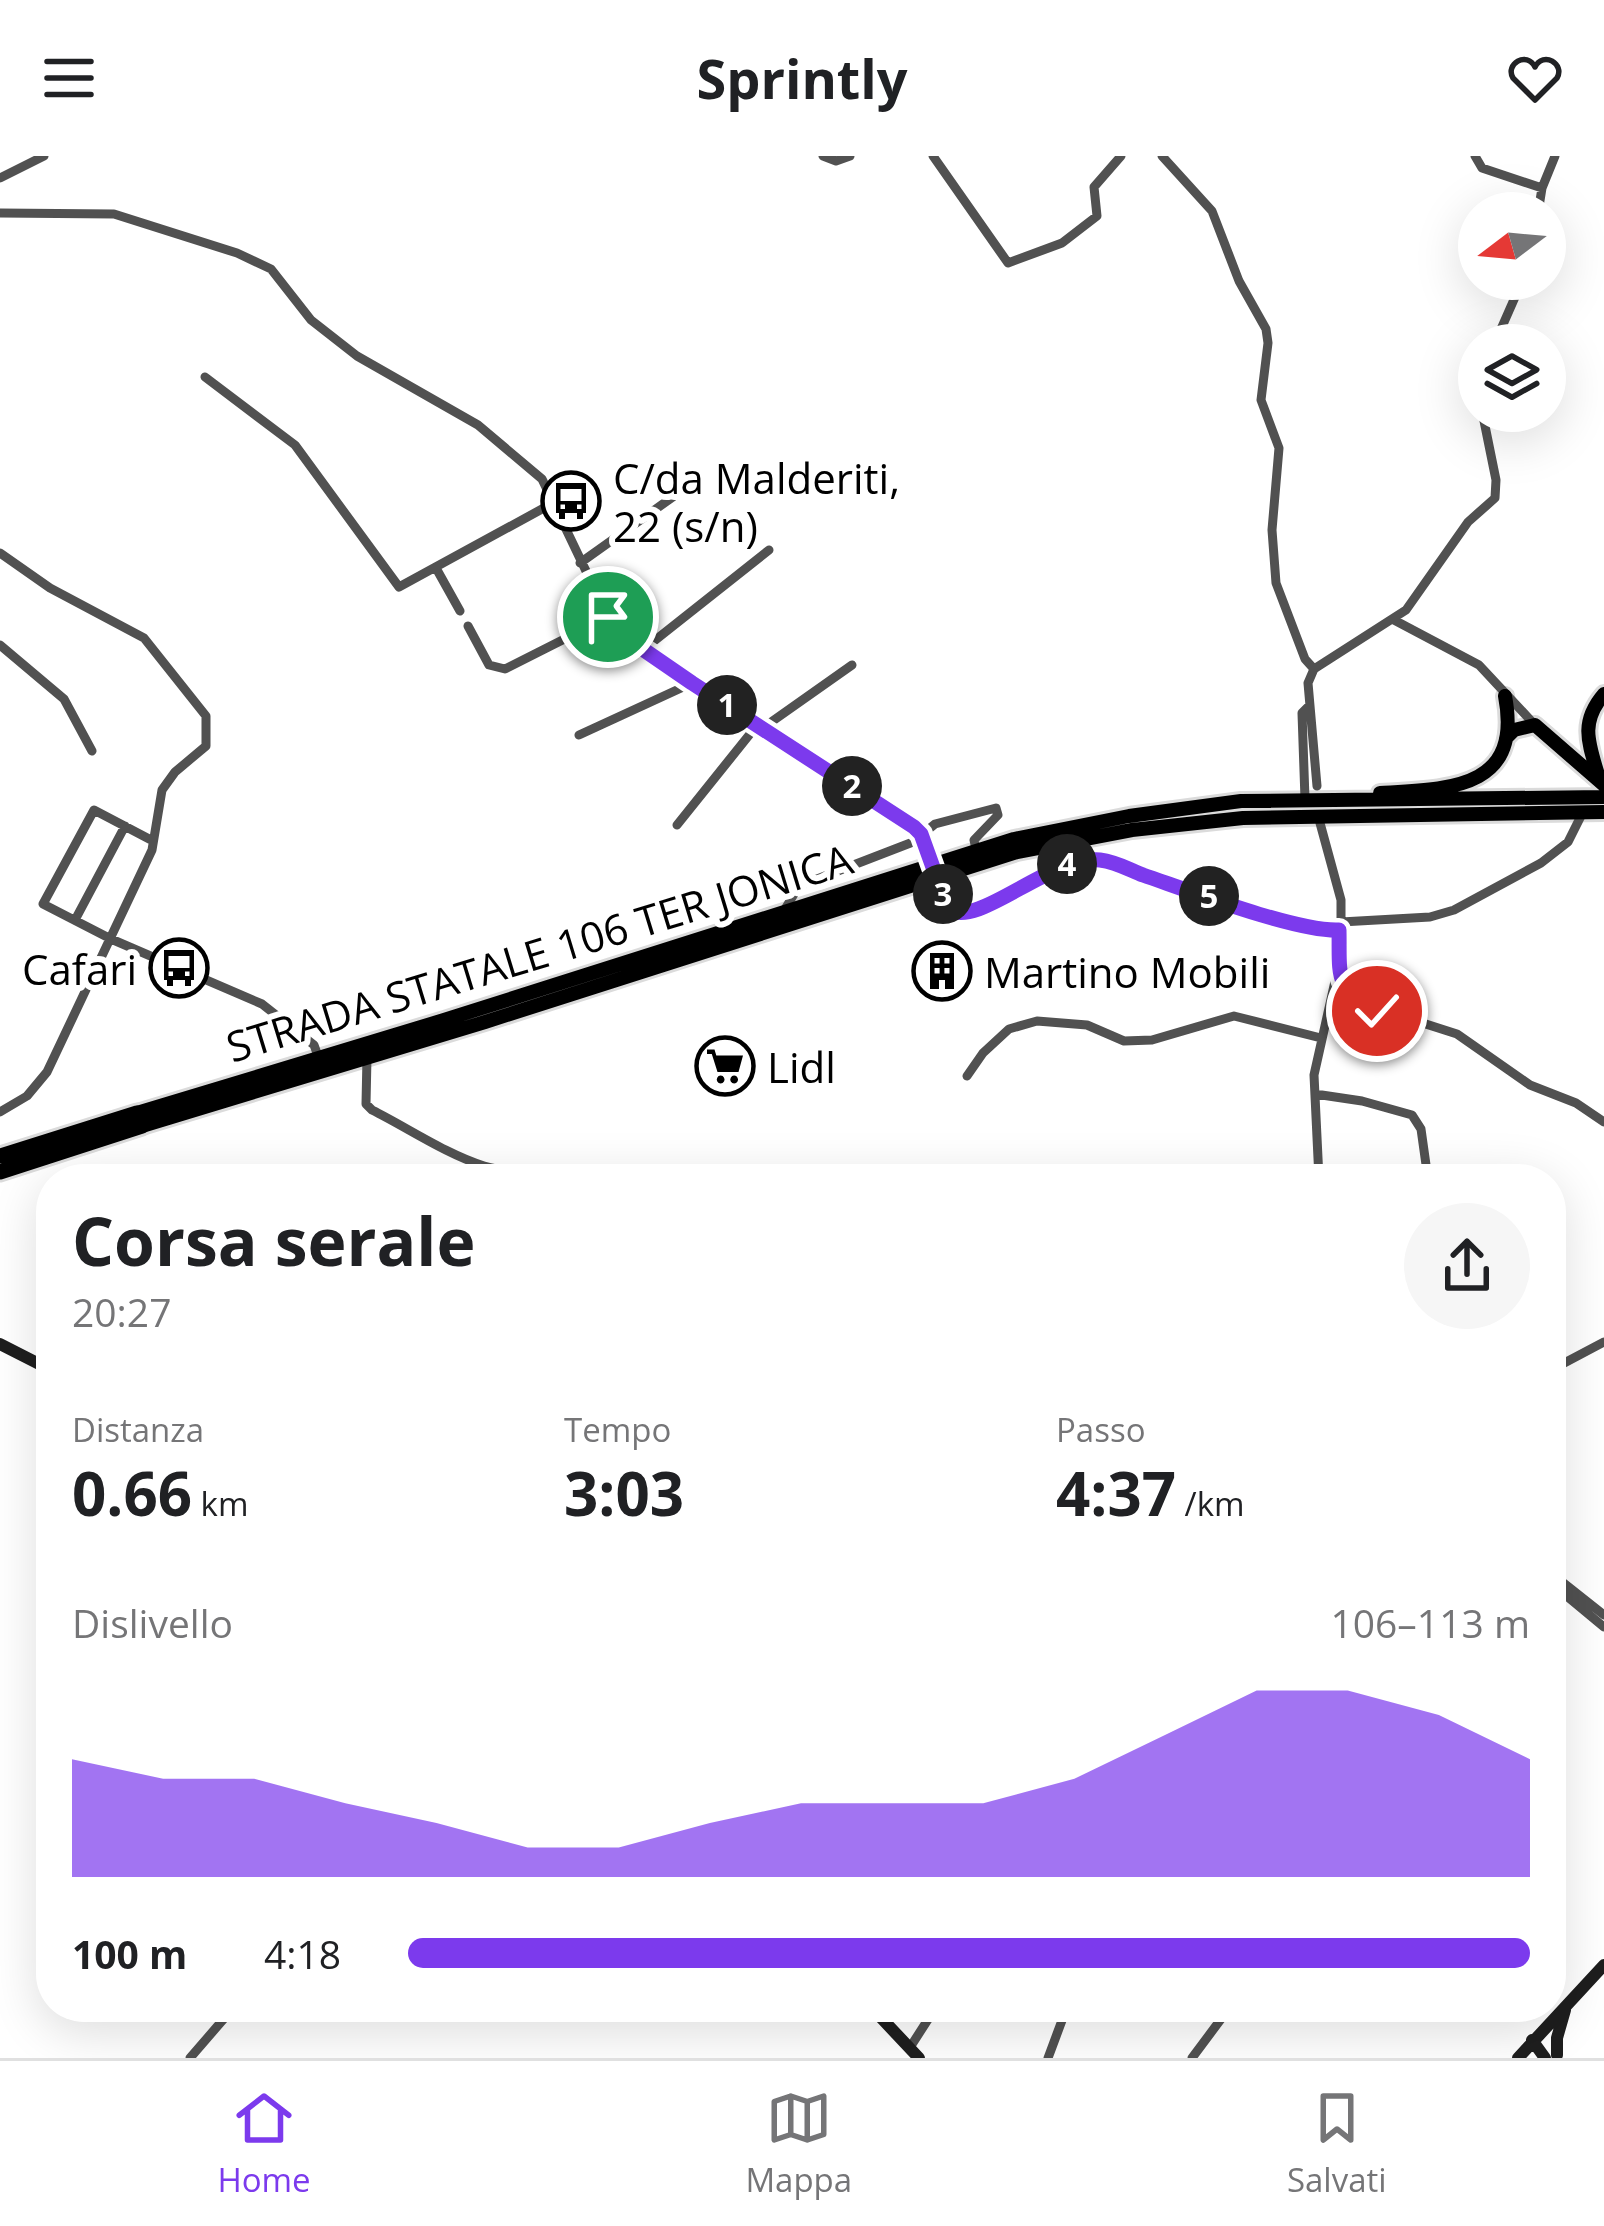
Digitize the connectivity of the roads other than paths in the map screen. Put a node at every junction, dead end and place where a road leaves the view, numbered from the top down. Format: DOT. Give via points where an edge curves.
graph roads {
  1 [pos="44,156"];
  2 [pos="823,156"];
  3 [pos="850,156"];
  4 [pos="950,156"];
  5 [pos="1121,156"];
  6 [pos="1162,156"];
  7 [pos="1474,156"];
  8 [pos="1556,156"];
  9 [pos="936,160"];
  10 [pos="0,178"];
  11 [pos="1542,188"];
  12 [pos="1541,192"];
  13 [pos="0,213"];
  14 [pos="205,377"];
  15 [pos="1486,432"];
  16 [pos="698,479"];
  17 [pos="554,503"];
  18 [pos="770,550"];
  19 [pos="5,556"];
  20 [pos="580,562"];
  21 [pos="436,568"];
  22 [pos="0,573"];
  23 [pos="460,611"];
  24 [pos="608,617"];
  25 [pos="1394,620"];
  26 [pos="468,626"];
  27 [pos="0,645"];
  28 [pos="644,650"];
  29 [pos="852,665"];
  30 [pos="1314,669"];
  31 [pos="692,683"];
  32 [pos="1604,694"];
  33 [pos="1505,696"];
  34 [pos="1309,706"];
  35 [pos="1534,724"];
  36 [pos="761,726"];
  37 [pos="579,735"];
  38 [pos="1505,738"];
  39 [pos="92,751"];
  40 [pos="1317,786"];
  41 [pos="1599,799"];
  42 [pos="1305,800"];
  43 [pos="1353,802"];
  44 [pos="1320,823"];
  45 [pos="677,824"];
  46 [pos="125,826"];
  47 [pos="923,839"];
  48 [pos="153,841"];
  49 [pos="976,850"];
  50 [pos="785,909"];
  51 [pos="75,920"];
  52 [pos="1340,926"];
  53 [pos="111,940"];
  54 [pos="1337,973"];
  55 [pos="1321,1038"];
  56 [pos="318,1056"];
  57 [pos="367,1057"];
  58 [pos="967,1076"];
  59 [pos="1315,1094"];
  60 [pos="0,1112"];
  61 [pos="140,1119"];
  62 [pos="1604,1122"];
  63 [pos="0,1156"];
  64 [pos="478,1164"];
  65 [pos="1318,1164"];
  66 [pos="1426,1164"];
  67 [pos="0,1172"];
  68 [pos="1604,1342"];
  69 [pos="0,1344"];
  70 [pos="36,1362"];
  71 [pos="1566,1362"];
  72 [pos="1566,1585"];
  73 [pos="1566,1595"];
  74 [pos="1604,1615"];
  75 [pos="1604,1627"];
  76 [pos="1604,1966"];
  77 [pos="1568,2002"];
  78 [pos="1566,2009"];
  79 [pos="221,2022"];
  80 [pos="885,2022"];
  81 [pos="929,2022"];
  82 [pos="1061,2022"];
  83 [pos="1219,2022"];
  84 [pos="1549,2022"];
  85 [pos="1562,2022"];
  86 [pos="1535,2037"];
  87 [pos="914,2054"];
  88 [pos="1554,2057"];
  89 [pos="190,2058"];
  90 [pos="1048,2058"];
  91 [pos="1192,2058"];
  92 [pos="1517,2058"];
  1 -- 10 [label="street"];
  2 -- 3 [label="street"];
  4 -- 9 [label="street"];
  5 -- 9 [label="street" via="1094,187 1096,216 1061,243 1008,263"];
  6 -- 30 [label="street" via="1212,211 1266,328 1261,400 1279,448 1271,530 1276,583"];
  7 -- 11 [label="street" via="1483,168"];
  8 -- 11 [label="street"];
  11 -- 12 [label="street"];
  13 -- 17 [label="street" via="114,214 271,269 311,320 478,425 542,478"];
  14 -- 21 [label="street" via="295,445 399,586"];
  15 -- 25 [label="street" via="1495,498"];
  16 -- 20 [label="street"];
  17 -- 20 [label="street"];
  17 -- 21 [label="street"];
  18 -- 28 [label="street"];
  19 -- 22 [label="street"];
  19 -- 48 [label="street" via="144,638 206,716 206,746 162,790"];
  20 -- 24 [label="street"];
  21 -- 23 [label="street"];
  24 -- 26 [label="street" via="505,669 489,665"];
  24 -- 28 [label="street"];
  25 -- 30 [label="street"];
  25 -- 33 [label="street" via="1479,665"];
  27 -- 39 [label="street" via="64,699"];
  28 -- 31 [label="street"];
  29 -- 36 [label="street"];
  30 -- 34 [label="street"];
  31 -- 36 [label="street"];
  31 -- 37 [label="street"];
  32 -- 41 [label="main road" via="1591,709 1587,736"];
  33 -- 35 [label="street"];
  33 -- 38 [label="main road"];
  34 -- 40 [label="street"];
  34 -- 42 [label="street" via="1302,713"];
  35 -- 38 [label="main road"];
  35 -- 41 [label="main road"];
  36 -- 45 [label="street"];
  36 -- 47 [label="street"];
  38 -- 43 [label="main road" via="1495,760 1462,787 1362,794"];
  41 -- 43 [label="main road, STRADA STATALE 106 TER JONICA"];
  41 -- 52 [label="street" via="1568,842 1454,910"];
  41 -- 57 [label="main road, STRADA STATALE 106 TER JONICA" via="1243,818 1040,848"];
  42 -- 43 [label="main road, STRADA STATALE 106 TER JONICA"];
  42 -- 49 [label="main road, STRADA STATALE 106 TER JONICA" via="1129,816"];
  44 -- 52 [label="street"];
  46 -- 48 [label="street"];
  46 -- 51 [label="street"];
  46 -- 51 [label="street" via="94,810 43,904"];
  47 -- 49 [label="street" via="935,824 995,808"];
  47 -- 50 [label="street" via="799,886"];
  47 -- 52 [label="street, bridge" via="948,909 967,915 1061,866 1100,860 1304,926"];
  48 -- 53 [label="street"];
  49 -- 50 [label="main road, STRADA STATALE 106 TER JONICA"];
  50 -- 56 [label="main road, STRADA STATALE 106 TER JONICA"];
  51 -- 53 [label="street"];
  52 -- 54 [label="street"];
  53 -- 56 [label="street" via="262,1004"];
  53 -- 60 [label="street" via="47,1072"];
  54 -- 55 [label="street"];
  54 -- 62 [label="street" via="1357,1002 1457,1034 1530,1085"];
  55 -- 58 [label="street" via="1234,1016 1124,1041 1087,1025 1037,1021 1009,1029"];
  55 -- 59 [label="street"];
  56 -- 61 [label="main road, STRADA STATALE 106 TER JONICA"];
  57 -- 61 [label="main road, STRADA STATALE 106 TER JONICA"];
  57 -- 64 [label="street" via="366,1104"];
  59 -- 65 [label="street"];
  59 -- 66 [label="street" via="1412,1115"];
  61 -- 63 [label="highway"];
  61 -- 67 [label="highway"];
  68 -- 71 [label="street"];
  69 -- 70 [label="main road"];
  72 -- 74 [label="street"];
  73 -- 75 [label="street"];
  76 -- 77 [label="main road"];
  77 -- 78 [label="main road"];
  79 -- 89 [label="street"];
  80 -- 87 [label="main road"];
  81 -- 87 [label="street"];
  82 -- 90 [label="street"];
  83 -- 91 [label="street"];
  84 -- 86 [label="main road"];
  85 -- 88 [label="main road"];
  86 -- 88 [label="main road"];
  86 -- 92 [label="main road"];
}
